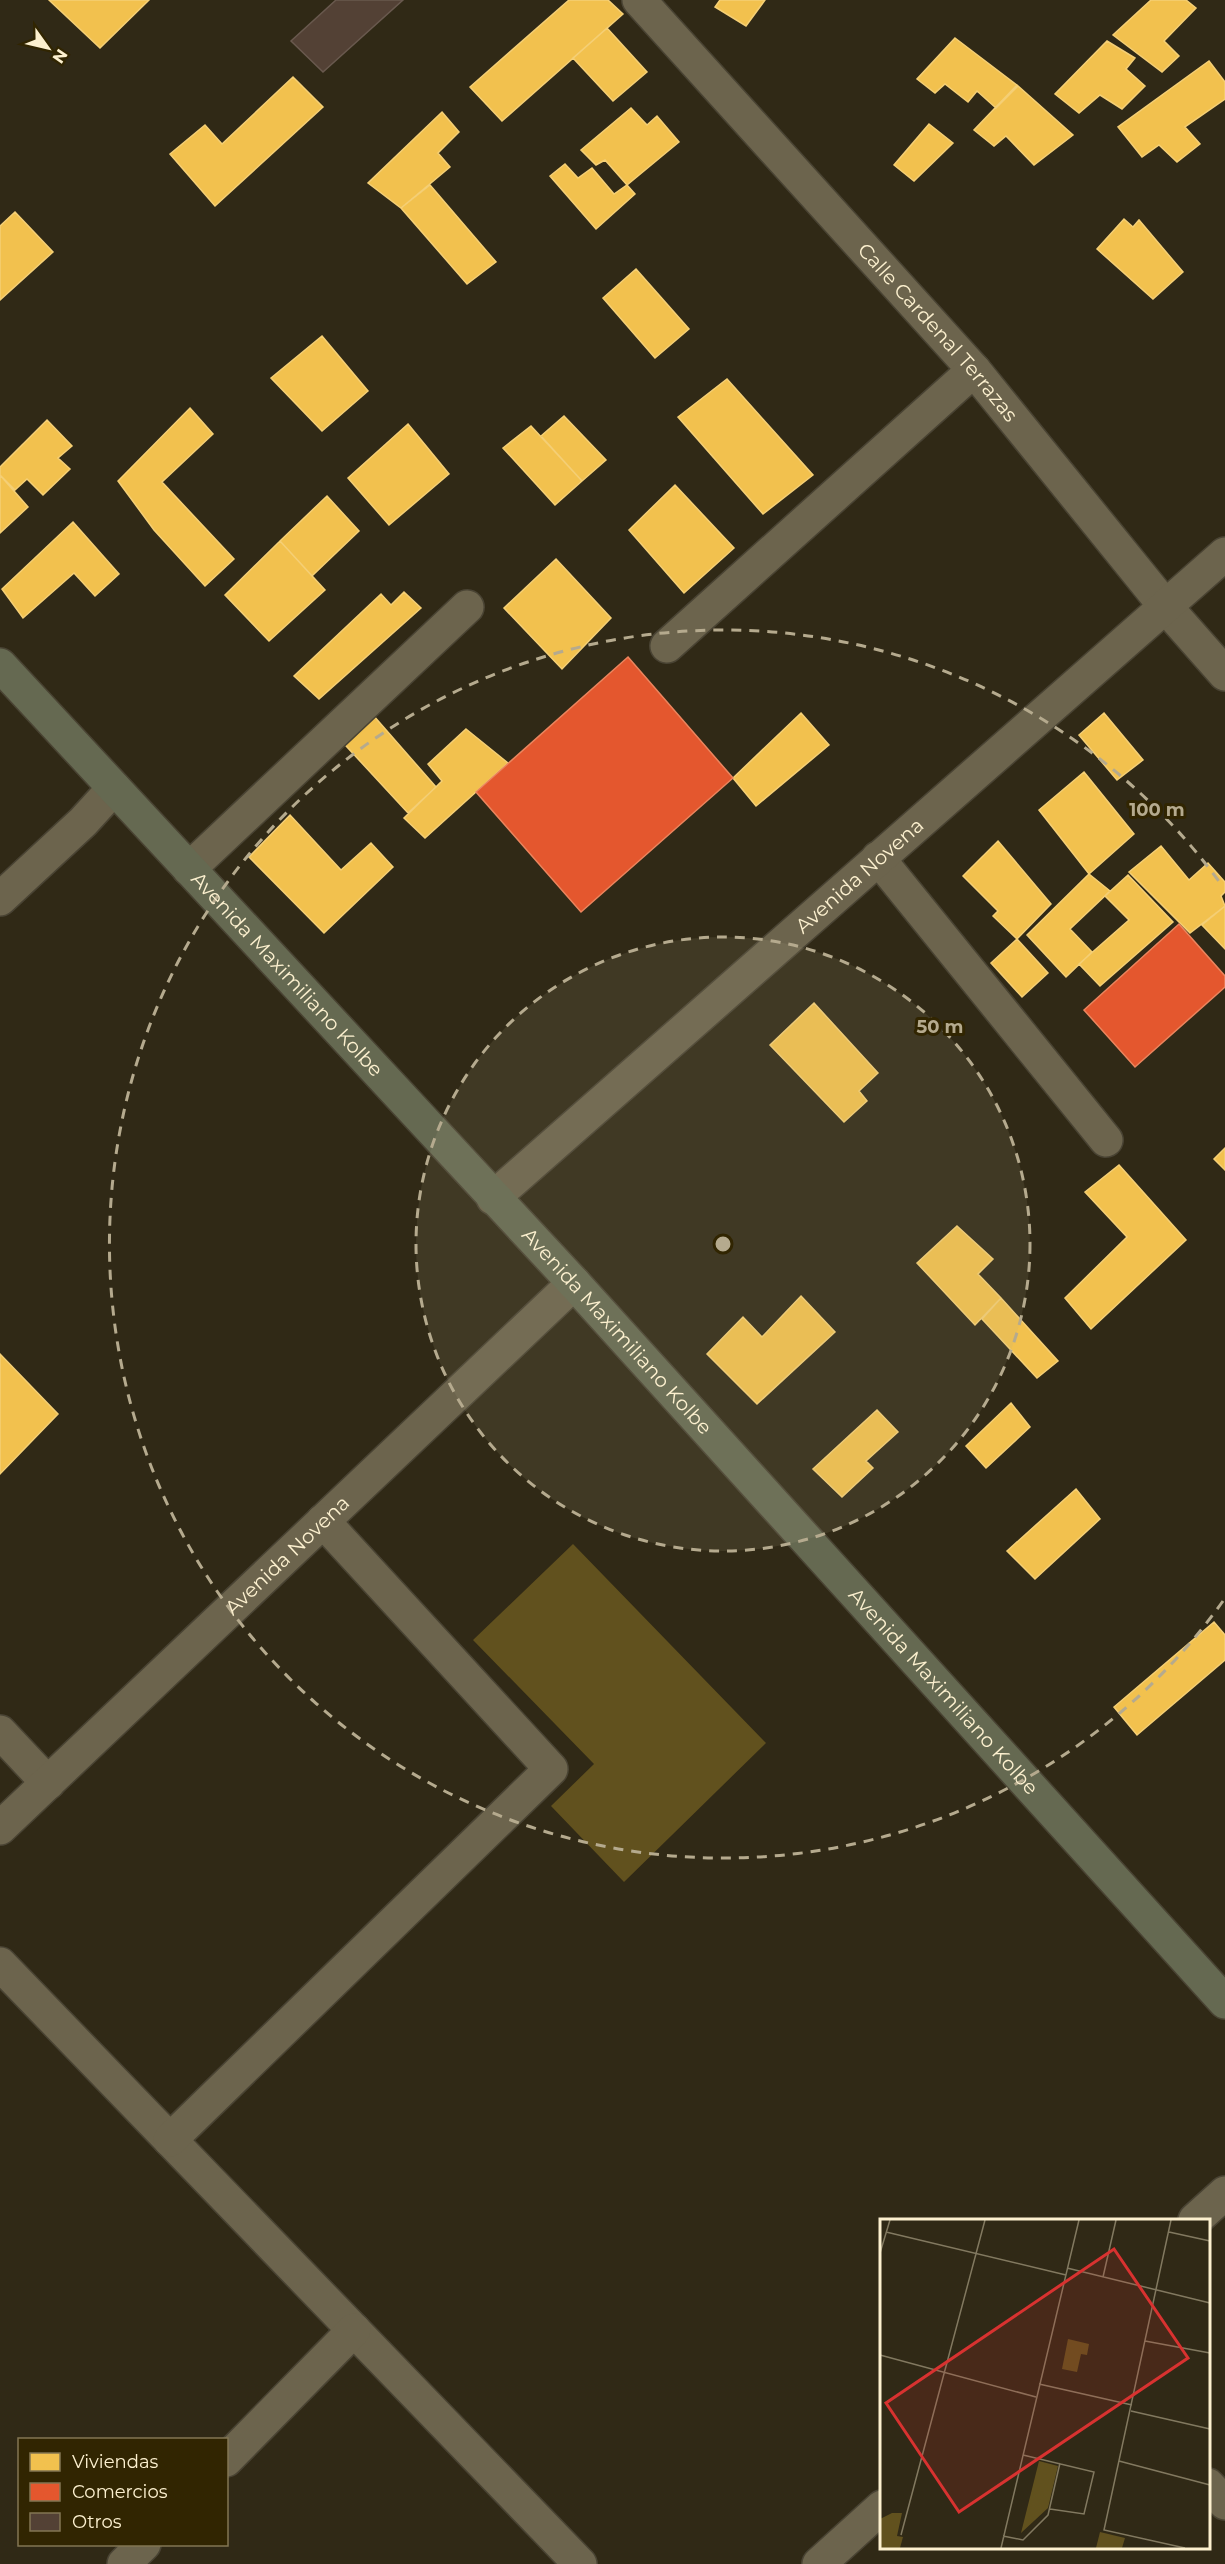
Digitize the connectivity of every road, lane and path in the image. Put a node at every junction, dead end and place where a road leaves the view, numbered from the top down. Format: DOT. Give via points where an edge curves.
graph roads {
  1 [pos="639,0"];
  2 [pos="974,370"];
  3 [pos="1225,554"];
  4 [pos="1165,606"];
  5 [pos="466,607"];
  6 [pos="667,646"];
  7 [pos="0,665"];
  8 [pos="1225,674"];
  9 [pos="114,788"];
  10 [pos="878,858"];
  11 [pos="189,869"];
  12 [pos="0,900"];
  13 [pos="1106,1140"];
  14 [pos="493,1198"];
  15 [pos="574,1283"];
  16 [pos="323,1521"];
  17 [pos="0,1732"];
  18 [pos="48,1783"];
  19 [pos="0,1828"];
  20 [pos="0,1964"];
  21 [pos="1225,2002"];
  22 [pos="170,2140"];
  23 [pos="1225,2193"];
  24 [pos="1196,2219"];
  25 [pos="354,2330"];
  26 [pos="228,2458"];
  27 [pos="1210,2487"];
  28 [pos="1225,2503"];
  29 [pos="880,2509"];
  30 [pos="142,2546"];
  31 [pos="124,2564"];
  32 [pos="580,2564"];
  33 [pos="819,2564"];
  1 -- 2 [label="street, Calle Cardenal Terrazas"];
  2 -- 4 [label="street, Calle Cardenal Terrazas"];
  2 -- 6 [label="street"];
  3 -- 4 [label="street, Avenida Novena"];
  4 -- 8 [label="street, Calle Cardenal Terrazas"];
  4 -- 10 [label="street, Avenida Novena"];
  5 -- 11 [label="street"];
  7 -- 9 [label="main road, Avenida Maximiliano Kolbe"];
  9 -- 11 [label="main road, Avenida Maximiliano Kolbe"];
  9 -- 12 [label="street"];
  10 -- 13 [label="street"];
  10 -- 14 [label="street, Avenida Novena"];
  11 -- 14 [label="main road, Avenida Maximiliano Kolbe"];
  14 -- 15 [label="main road, Avenida Maximiliano Kolbe"];
  15 -- 16 [label="street, Avenida Novena"];
  15 -- 21 [label="main road, Avenida Maximiliano Kolbe"];
  16 -- 18 [label="street, Avenida Novena"];
  16 -- 22 [label="street" via="551,1768"];
  17 -- 18 [label="street"];
  18 -- 19 [label="street, Avenida Novena"];
  20 -- 22 [label="street"];
  22 -- 25 [label="street"];
  23 -- 24 [label="street"];
  25 -- 26 [label="street"];
  25 -- 32 [label="street"];
  27 -- 28 [label="street"];
  29 -- 33 [label="street"];
  30 -- 31 [label="street"];
}
